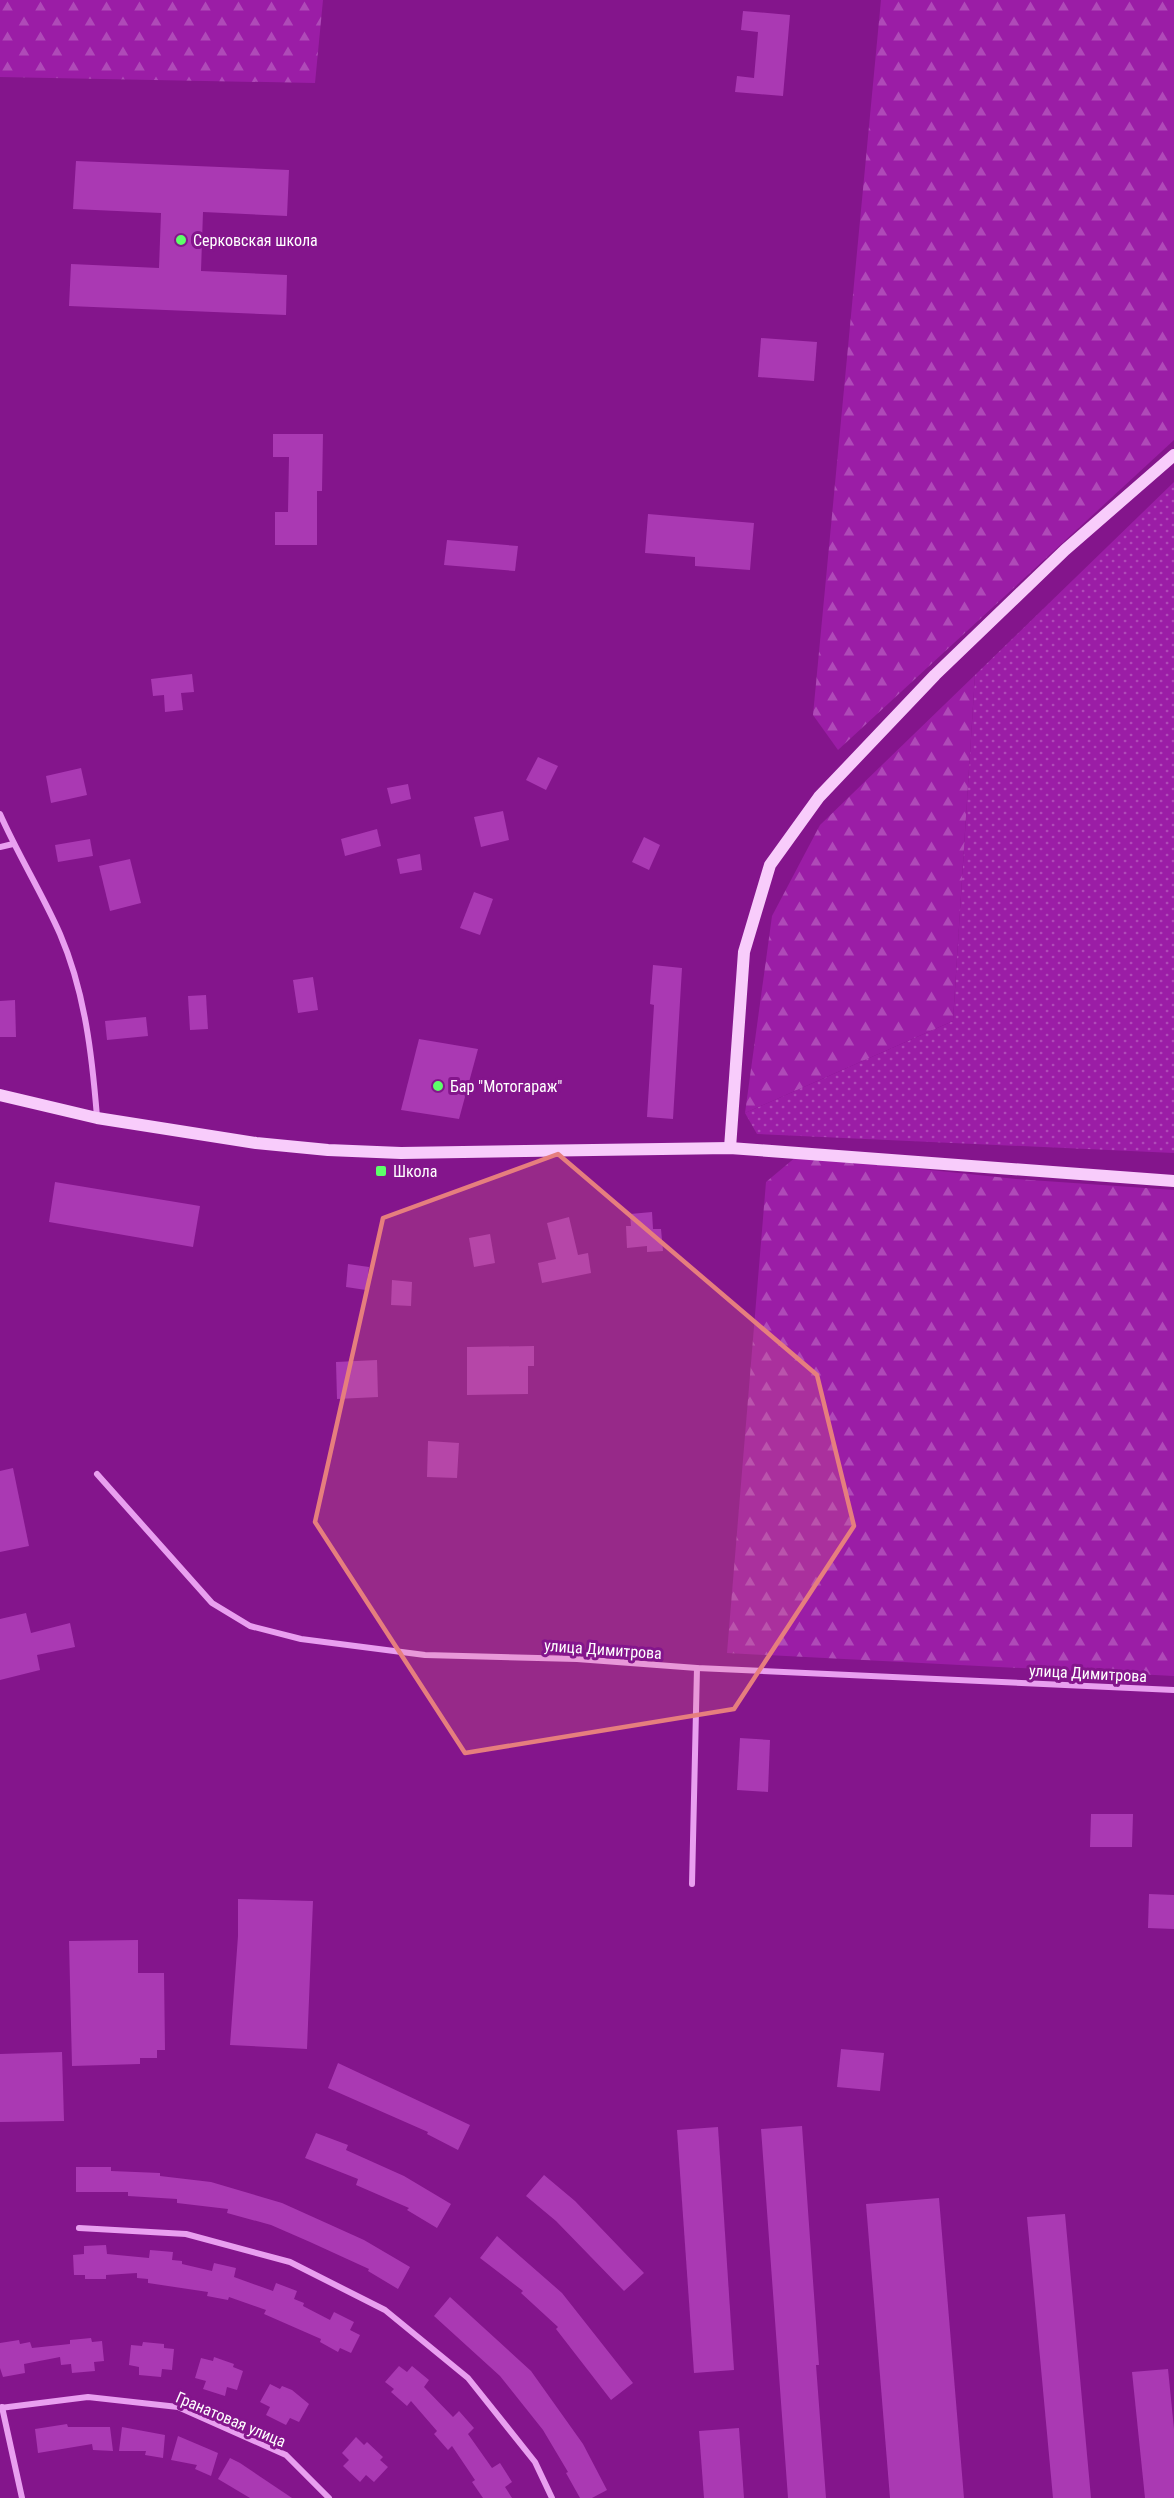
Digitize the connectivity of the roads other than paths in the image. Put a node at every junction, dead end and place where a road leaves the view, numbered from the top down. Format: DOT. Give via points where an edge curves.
graph roads {
  1 [pos="1174,455"];
  2 [pos="0,814"];
  3 [pos="14,844"];
  4 [pos="0,847"];
  5 [pos="0,1095"];
  6 [pos="98,1118"];
  7 [pos="730,1148"];
  8 [pos="1174,1181"];
  9 [pos="97,1474"];
  10 [pos="697,1668"];
  11 [pos="1174,1690"];
  12 [pos="692,1884"];
  13 [pos="79,2228"];
  14 [pos="1,2407"];
  15 [pos="22,2498"];
  16 [pos="329,2498"];
  17 [pos="552,2498"];
  1 -- 7 [label="main road" via="1065,550 934,675 819,797 770,865 744,952"];
  2 -- 3 [label="street"];
  3 -- 4 [label="street"];
  3 -- 6 [label="street" via="60,934 84,1005"];
  5 -- 6 [label="main road"];
  6 -- 7 [label="main road" via="328,1150 401,1153"];
  7 -- 8 [label="main road"];
  9 -- 10 [label="street, улица Димитрова" via="212,1603 250,1626 301,1640 426,1655 577,1659"];
  10 -- 11 [label="street, улица Димитрова"];
  10 -- 12 [label="street"];
  13 -- 17 [label="street" via="186,2234 290,2262 385,2310 468,2378 535,2462"];
  14 -- 15 [label="street"];
  14 -- 16 [label="street, Гранатовая улица" via="88,2397 178,2407 286,2455"];
}
